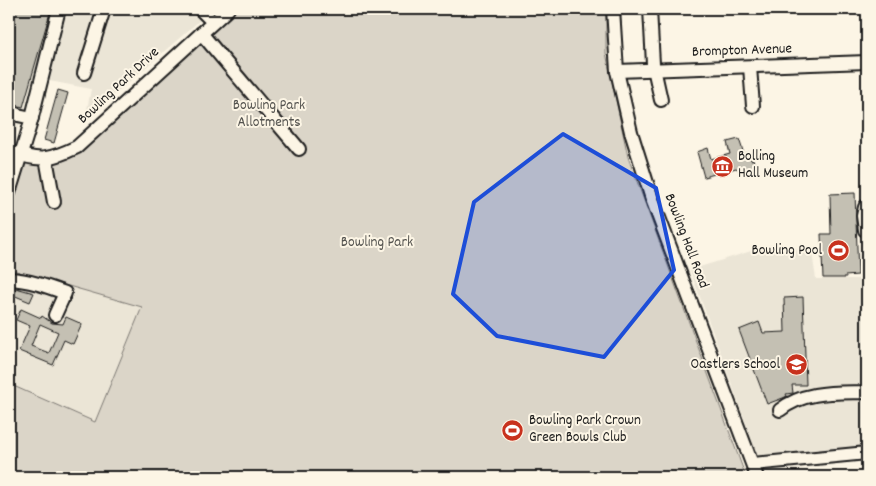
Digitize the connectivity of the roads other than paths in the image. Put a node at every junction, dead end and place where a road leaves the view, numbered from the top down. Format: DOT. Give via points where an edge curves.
graph roads {
  1 [pos="59,9"];
  2 [pos="104,9"];
  3 [pos="200,9"];
  4 [pos="228,9"];
  5 [pos="613,9"];
  6 [pos="650,9"];
  7 [pos="213,22"];
  8 [pos="201,33"];
  9 [pos="867,62"];
  10 [pos="750,67"];
  11 [pos="654,70"];
  12 [pos="617,71"];
  13 [pos="84,73"];
  14 [pos="661,100"];
  15 [pos="753,106"];
  16 [pos="9,110"];
  17 [pos="32,118"];
  18 [pos="299,149"];
  19 [pos="14,153"];
  20 [pos="46,158"];
  21 [pos="9,193"];
  22 [pos="54,202"];
  23 [pos="867,206"];
  24 [pos="867,230"];
  25 [pos="9,279"];
  26 [pos="55,315"];
  27 [pos="867,392"];
  28 [pos="780,410"];
  29 [pos="867,453"];
  30 [pos="753,464"];
  31 [pos="757,477"];
  1 -- 17 [label="street"];
  2 -- 13 [label="street"];
  3 -- 7 [label="street"];
  4 -- 7 [label="street, Bowling Park Drive"];
  5 -- 12 [label="street, Bowling Hall Road"];
  6 -- 11 [label="street"];
  7 -- 8 [label="street, Bowling Park Drive"];
  8 -- 18 [label="street"];
  8 -- 20 [label="street, Bowling Park Drive" via="77,147 57,157"];
  9 -- 10 [label="street, Brompton Avenue"];
  10 -- 11 [label="street, Brompton Avenue"];
  10 -- 15 [label="street"];
  11 -- 12 [label="street, Brompton Avenue"];
  11 -- 14 [label="street"];
  12 -- 30 [label="street, Bowling Hall Road" via="631,132 652,199"];
  16 -- 17 [label="street"];
  17 -- 19 [label="street"];
  19 -- 20 [label="street, Bowling Park Drive" via="37,160"];
  19 -- 21 [label="street"];
  20 -- 22 [label="street"];
  23 -- 24 [label="street" via="863,216"];
  25 -- 26 [label="street" via="38,283 65,293"];
  27 -- 28 [label="street" via="808,395"];
  29 -- 30 [label="street"];
  30 -- 31 [label="street, Bowling Hall Road"];
}
